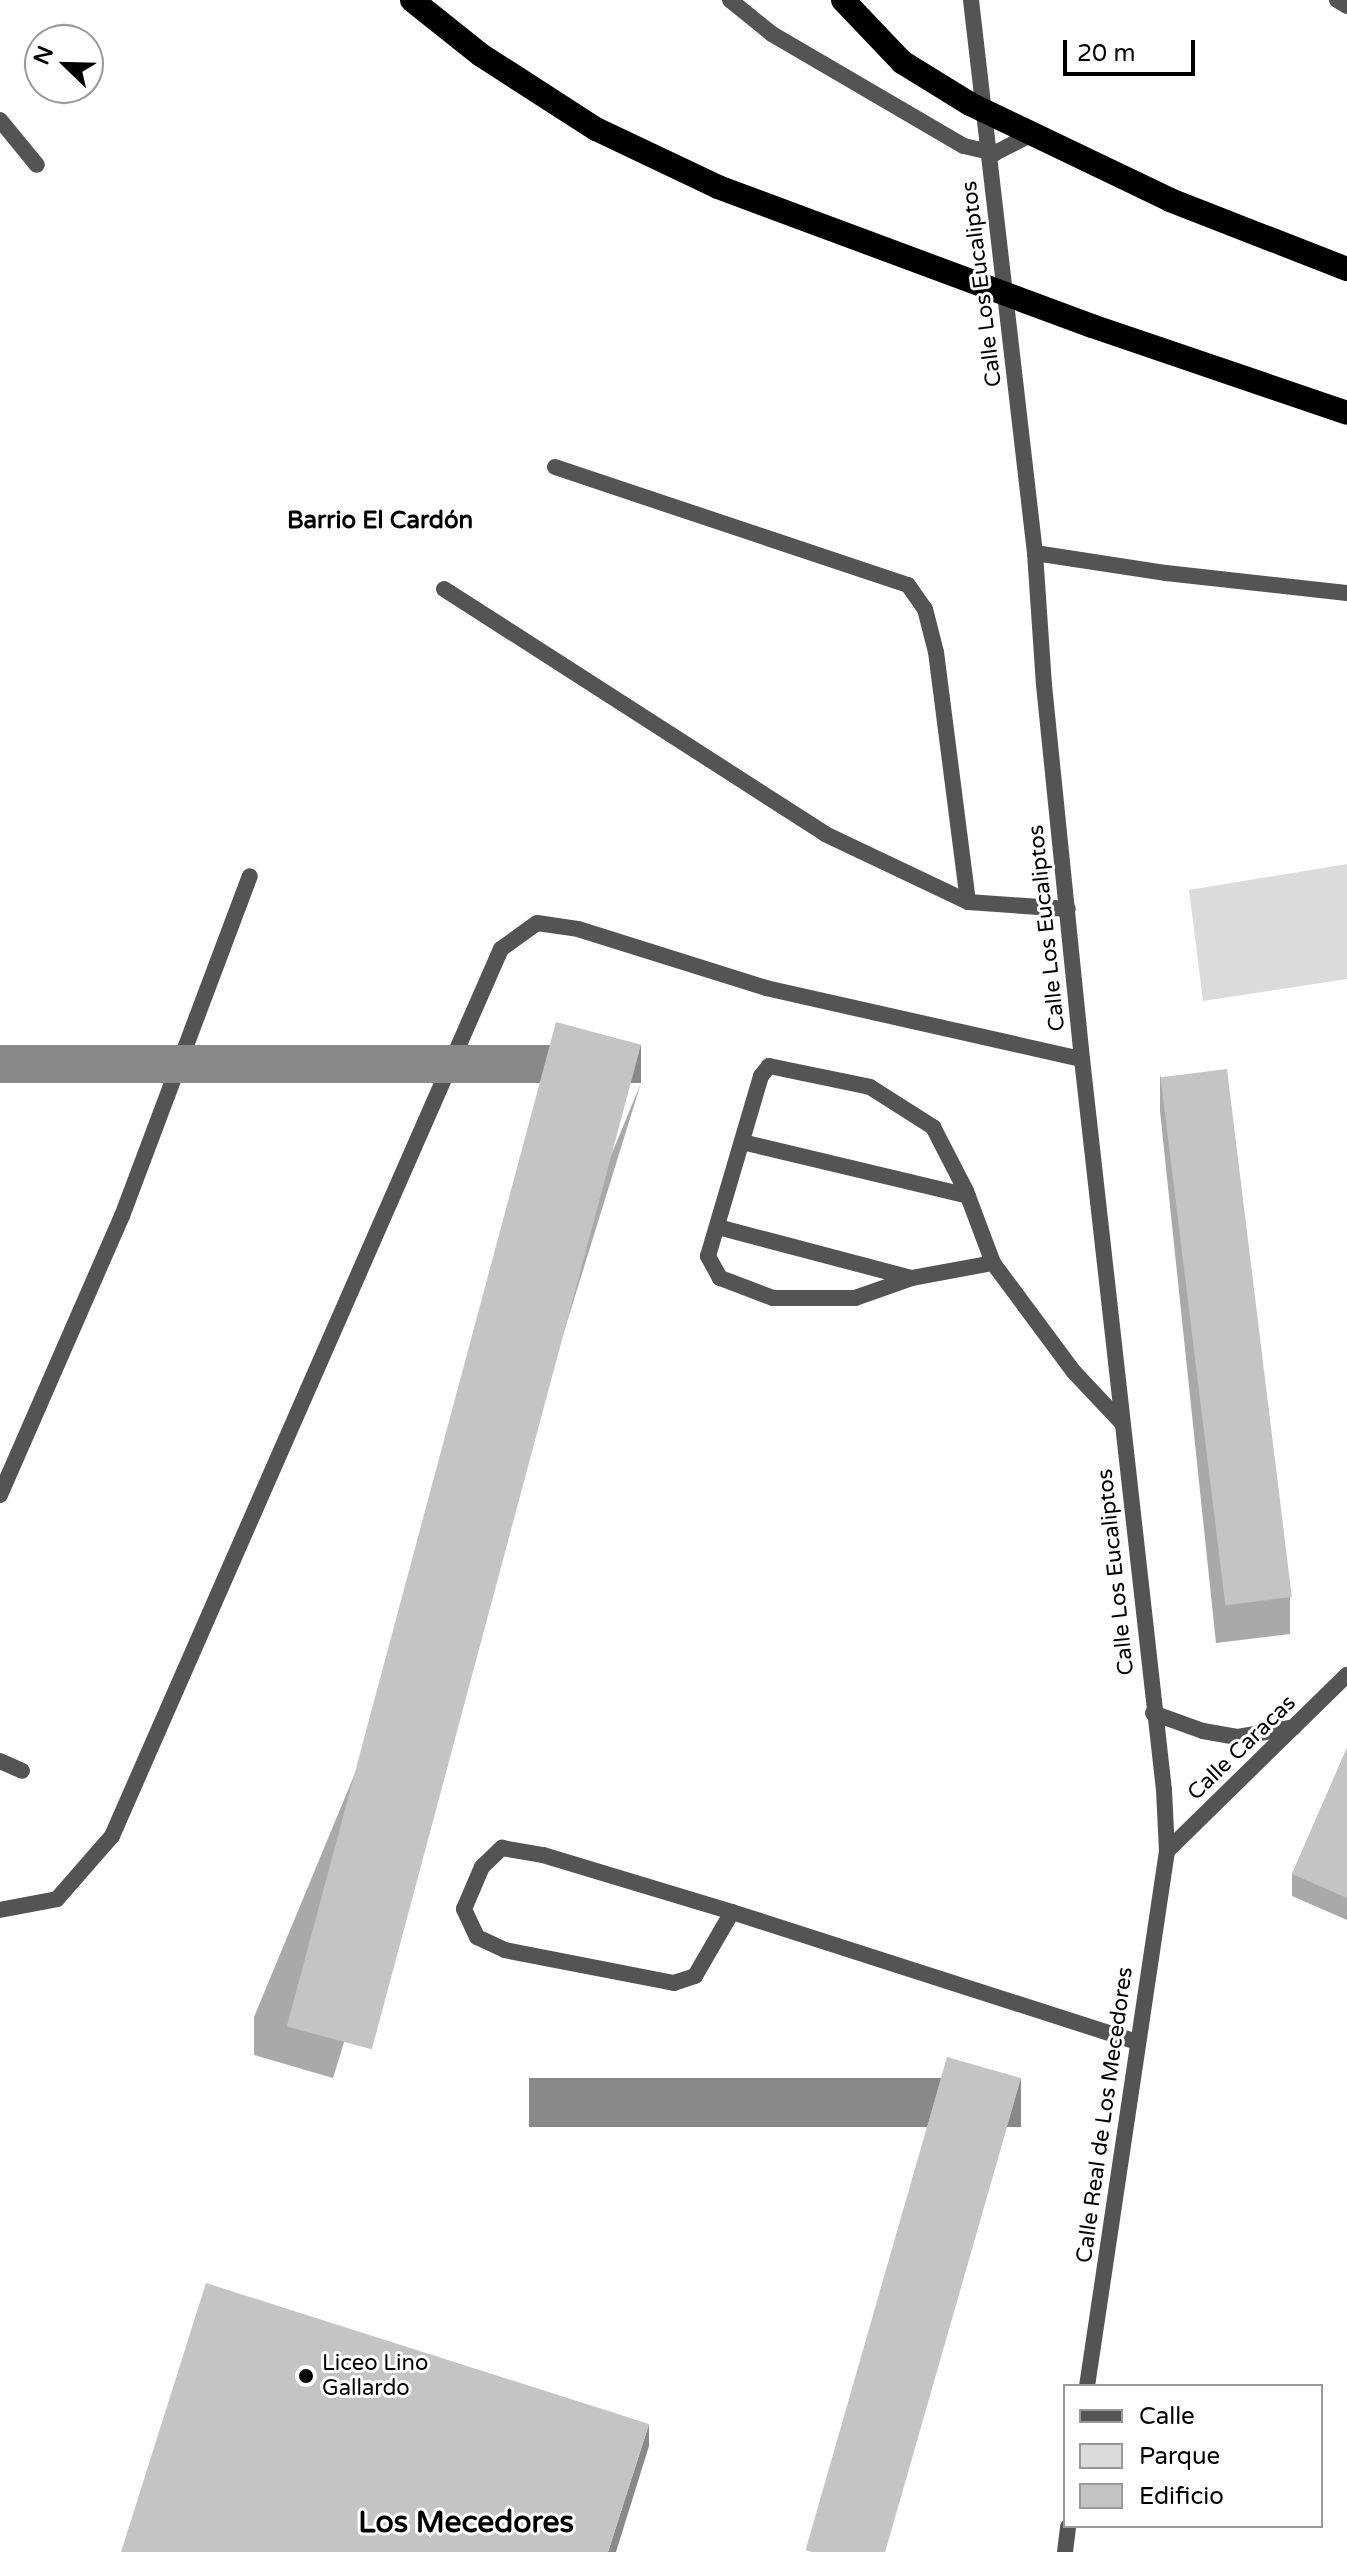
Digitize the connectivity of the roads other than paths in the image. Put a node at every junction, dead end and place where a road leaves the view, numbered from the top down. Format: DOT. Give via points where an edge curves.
graph roads {
  1 [pos="412,0"];
  2 [pos="730,0"];
  3 [pos="843,0"];
  4 [pos="971,0"];
  5 [pos="1337,0"];
  6 [pos="1347,6"];
  7 [pos="0,120"];
  8 [pos="1020,135"];
  9 [pos="37,165"];
  10 [pos="1347,269"];
  11 [pos="1347,413"];
  12 [pos="555,467"];
  13 [pos="1035,553"];
  14 [pos="444,589"];
  15 [pos="1347,593"];
  16 [pos="250,876"];
  17 [pos="968,902"];
  18 [pos="1068,909"];
  19 [pos="1082,1059"];
  20 [pos="742,1142"];
  21 [pos="968,1196"];
  22 [pos="718,1227"];
  23 [pos="993,1263"];
  24 [pos="912,1278"];
  25 [pos="1122,1423"];
  26 [pos="0,1495"];
  27 [pos="1347,1675"];
  28 [pos="1153,1713"];
  29 [pos="1294,1727"];
  30 [pos="0,1761"];
  31 [pos="22,1771"];
  32 [pos="1167,1851"];
  33 [pos="0,1910"];
  34 [pos="732,1912"];
  35 [pos="1138,2042"];
  36 [pos="1087,2384"];
  37 [pos="1068,2528"];
  38 [pos="1065,2552"];
  1 -- 11 [label="highway" via="481,55 596,129 718,187 880,250"];
  2 -- 8 [label="street" via="772,34 941,135 995,153"];
  3 -- 8 [label="highway" via="902,62"];
  4 -- 13 [label="street, Calle Los Eucaliptos"];
  5 -- 6 [label="street"];
  7 -- 9 [label="street"];
  8 -- 10 [label="highway"];
  12 -- 17 [label="street" via="908,585 925,609 936,652"];
  13 -- 15 [label="street"];
  13 -- 18 [label="street, Calle Los Eucaliptos"];
  14 -- 17 [label="street" via="825,834"];
  16 -- 26 [label="street" via="122,1216"];
  17 -- 18 [label="street"];
  18 -- 19 [label="street, Calle Los Eucaliptos"];
  19 -- 25 [label="street, Calle Los Eucaliptos"];
  19 -- 33 [label="street" via="766,988 578,929 537,923 501,949 112,1836 57,1899"];
  20 -- 21 [label="street"];
  20 -- 21 [label="street" via="761,1076 769,1066 870,1087 933,1127"];
  20 -- 22 [label="street"];
  21 -- 23 [label="street"];
  22 -- 24 [label="street"];
  22 -- 24 [label="street" via="708,1256 713,1271 773,1298 855,1298"];
  23 -- 24 [label="street"];
  23 -- 25 [label="street" via="1074,1372"];
  25 -- 28 [label="street, Calle Los Eucaliptos"];
  27 -- 29 [label="street, Calle Caracas"];
  28 -- 29 [label="street" via="1238,1737"];
  28 -- 32 [label="street, Calle Los Eucaliptos"];
  29 -- 32 [label="street, Calle Caracas"];
  30 -- 31 [label="street"];
  32 -- 35 [label="street, Calle Real de Los Mecedores"];
  34 -- 34 [label="street" via="543,1855 502,1848 482,1867 464,1909 477,1937 505,1950 674,1983 695,1976"];
  34 -- 35 [label="street"];
  35 -- 36 [label="street, Calle Real de Los Mecedores"];
  37 -- 38 [label="street"];
}
